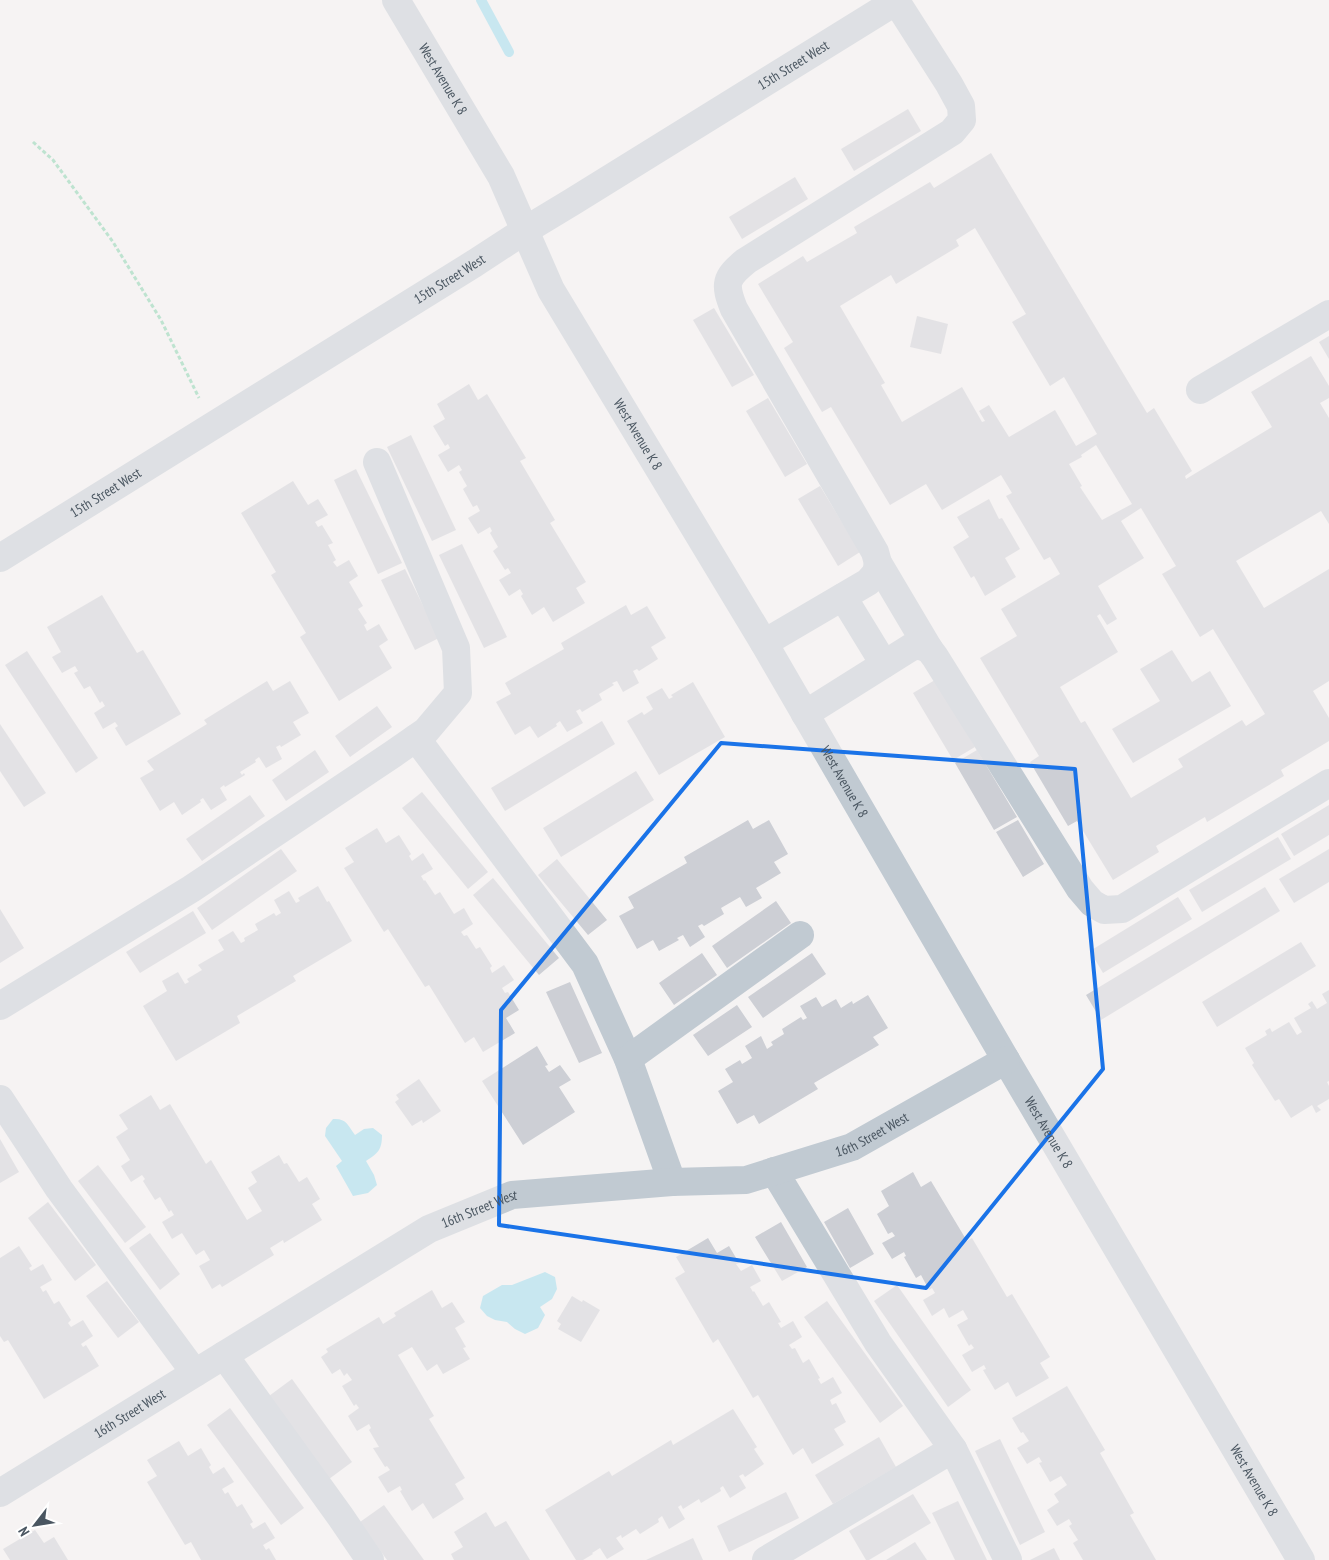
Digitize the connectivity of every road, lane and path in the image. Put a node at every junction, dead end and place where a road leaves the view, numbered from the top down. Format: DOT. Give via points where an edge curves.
graph roads {
  1 [pos="396,0"];
  2 [pos="897,0"];
  3 [pos="33,142"];
  4 [pos="524,231"];
  5 [pos="1329,314"];
  6 [pos="1200,390"];
  7 [pos="211,426"];
  8 [pos="376,462"];
  9 [pos="0,558"];
  10 [pos="878,563"];
  11 [pos="843,597"];
  12 [pos="764,643"];
  13 [pos="929,650"];
  14 [pos="884,664"];
  15 [pos="805,714"];
  16 [pos="416,738"];
  17 [pos="1329,783"];
  18 [pos="800,935"];
  19 [pos="0,1006"];
  20 [pos="628,1059"];
  21 [pos="1006,1060"];
  22 [pos="0,1099"];
  23 [pos="774,1171"];
  24 [pos="672,1182"];
  25 [pos="224,1355"];
  26 [pos="195,1373"];
  27 [pos="953,1450"];
  28 [pos="0,1493"];
  29 [pos="370,1560"];
  30 [pos="766,1560"];
  31 [pos="1008,1560"];
  32 [pos="1301,1560"];
  1 -- 4 [label="street, West Avenue K 8" via="500,176"];
  2 -- 4 [label="street, 15th Street West"];
  2 -- 10 [label="street" via="954,92 961,106 962,120 952,132 746,261 728,279 728,294 734,309 875,552"];
  3 -- 7 [label="path" via="53,160 113,242 161,320"];
  4 -- 7 [label="street, 15th Street West"];
  4 -- 12 [label="street, West Avenue K 8" via="551,290"];
  5 -- 6 [label="street"];
  7 -- 9 [label="street, 15th Street West"];
  8 -- 16 [label="street" via="456,648 458,693 426,731"];
  10 -- 11 [label="street" via="876,573 868,582"];
  10 -- 13 [label="street"];
  11 -- 12 [label="street"];
  11 -- 14 [label="street"];
  12 -- 15 [label="street, West Avenue K 8"];
  13 -- 14 [label="street" via="918,645"];
  13 -- 17 [label="street" via="1080,889 1092,903 1104,910 1122,909"];
  14 -- 15 [label="street"];
  15 -- 21 [label="street, West Avenue K 8"];
  16 -- 19 [label="street" via="191,889"];
  16 -- 20 [label="street" via="586,964"];
  18 -- 20 [label="street"];
  20 -- 24 [label="street"];
  21 -- 23 [label="street, 16th Street West" via="852,1147"];
  21 -- 32 [label="street, West Avenue K 8"];
  22 -- 26 [label="street" via="59,1189"];
  23 -- 24 [label="street, 16th Street West" via="746,1180"];
  23 -- 27 [label="street" via="878,1343"];
  24 -- 25 [label="street, 16th Street West" via="512,1195 429,1229"];
  25 -- 26 [label="street, 16th Street West"];
  25 -- 29 [label="street"];
  26 -- 28 [label="street, 16th Street West"];
  27 -- 30 [label="street"];
  27 -- 31 [label="street"];
}
